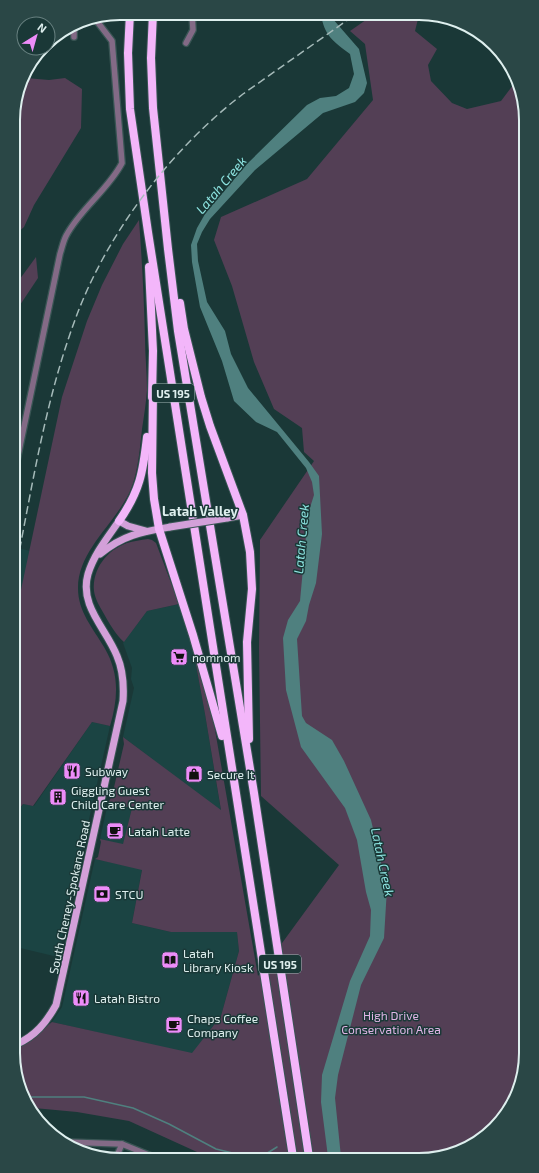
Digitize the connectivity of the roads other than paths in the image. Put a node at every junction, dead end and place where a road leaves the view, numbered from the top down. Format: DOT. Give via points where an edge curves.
graph roads {
  1 [pos="130,20"];
  2 [pos="153,20"];
  3 [pos="192,20"];
  4 [pos="98,23"];
  5 [pos="74,31"];
  6 [pos="74,37"];
  7 [pos="186,43"];
  8 [pos="148,232"];
  9 [pos="166,232"];
  10 [pos="153,392"];
  11 [pos="20,442"];
  12 [pos="243,515"];
  13 [pos="119,521"];
  14 [pos="159,529"];
  15 [pos="146,531"];
  16 [pos="96,557"];
  17 [pos="232,771"];
  18 [pos="250,772"];
  19 [pos="20,1043"];
  20 [pos="75,1142"];
  21 [pos="122,1144"];
  22 [pos="118,1153"];
  23 [pos="144,1153"];
  24 [pos="292,1153"];
  25 [pos="308,1153"];
  1 -- 8 [label="highway, US 195" via="130,109"];
  2 -- 9 [label="highway, US 195" via="153,108"];
  3 -- 7 [label="street" via="193,30"];
  4 -- 11 [label="street" via="112,41 122,163 116,175 65,237"];
  5 -- 6 [label="street"];
  8 -- 10 [label="highway"];
  8 -- 17 [label="highway, US 195"];
  9 -- 12 [label="highway" via="175,265 184,329 196,379 210,426"];
  9 -- 18 [label="highway, US 195" via="178,331"];
  10 -- 13 [label="highway" via="140,481 132,501"];
  10 -- 14 [label="highway" via="152,473"];
  12 -- 14 [label="main road, South Cheney-Spokane Road, bridge"];
  12 -- 18 [label="highway" via="250,552 252,589 247,642"];
  13 -- 15 [label="main road, South Cheney-Spokane Road"];
  13 -- 16 [label="main road, South Cheney-Spokane Road"];
  14 -- 15 [label="main road, South Cheney-Spokane Road"];
  14 -- 17 [label="highway"];
  15 -- 16 [label="main road, South Cheney-Spokane Road" via="119,540"];
  16 -- 19 [label="main road, South Cheney-Spokane Road" via="88,575 87,597 117,657 123,684 122,707 56,1005 39,1030"];
  17 -- 24 [label="highway, US 195"];
  18 -- 25 [label="highway, US 195"];
  20 -- 21 [label="street"];
  21 -- 22 [label="street"];
  21 -- 23 [label="street"];
}
